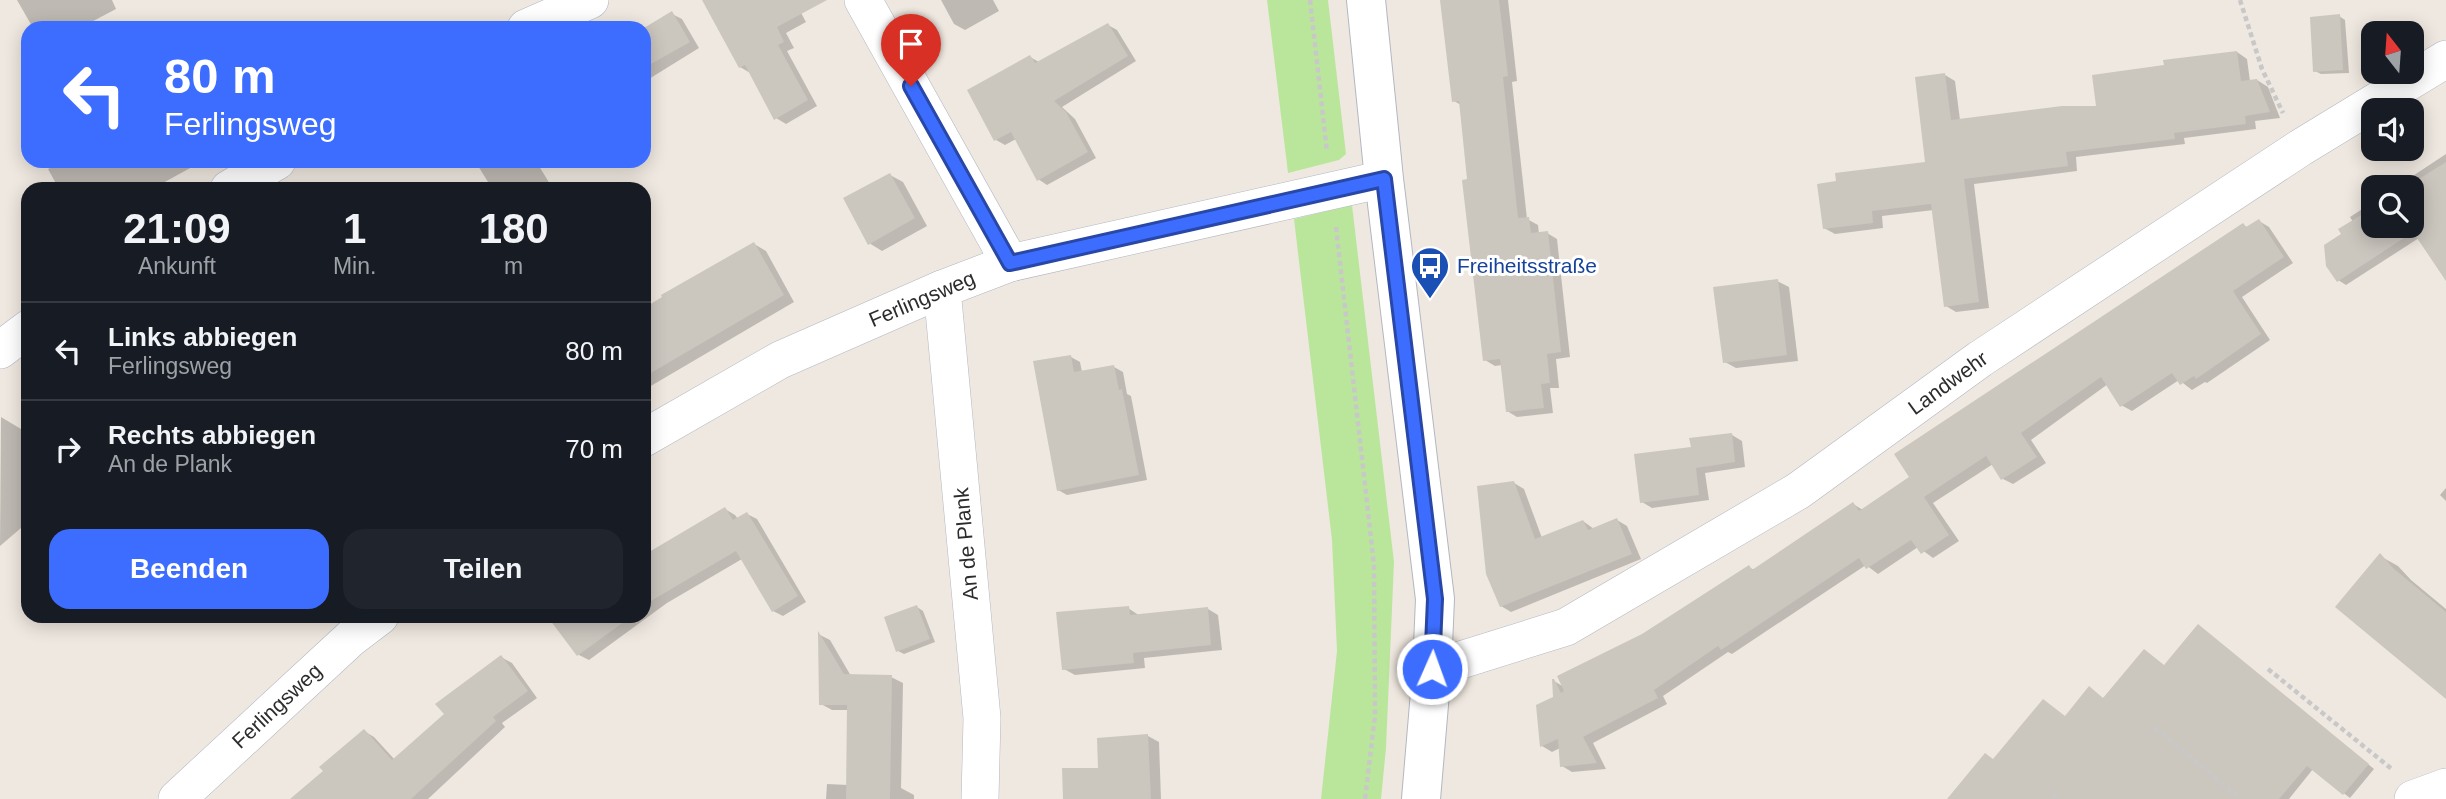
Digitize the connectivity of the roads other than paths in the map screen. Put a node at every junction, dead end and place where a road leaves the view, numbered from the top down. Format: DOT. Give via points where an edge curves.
graph roads {
  1 [pos="590,0"];
  2 [pos="863,0"];
  3 [pos="1366,0"];
  4 [pos="542,21"];
  5 [pos="2446,59"];
  6 [pos="265,168"];
  7 [pos="1384,179"];
  8 [pos="241,182"];
  9 [pos="1010,263"];
  10 [pos="942,289"];
  11 [pos="21,334"];
  12 [pos="0,350"];
  13 [pos="651,434"];
  14 [pos="371,623"];
  15 [pos="1432,669"];
  16 [pos="2404,785"];
  17 [pos="2446,787"];
  18 [pos="177,799"];
  19 [pos="980,799"];
  20 [pos="1421,799"];
  1 -- 4 [label="street"];
  2 -- 9 [label="street"];
  3 -- 7 [label="street"];
  5 -- 15 [label="street, Landwehr" via="2300,148 1980,359 1798,491 1566,627"];
  6 -- 8 [label="street"];
  7 -- 9 [label="street, Ferlingsweg"];
  7 -- 15 [label="street" via="1435,599"];
  9 -- 10 [label="street, Ferlingsweg"];
  10 -- 13 [label="street, Ferlingsweg" via="780,360"];
  10 -- 19 [label="street, An de Plank" via="982,718"];
  11 -- 12 [label="street"];
  14 -- 18 [label="street, Ferlingsweg"];
  15 -- 20 [label="street"];
  16 -- 17 [label="street"];
}
